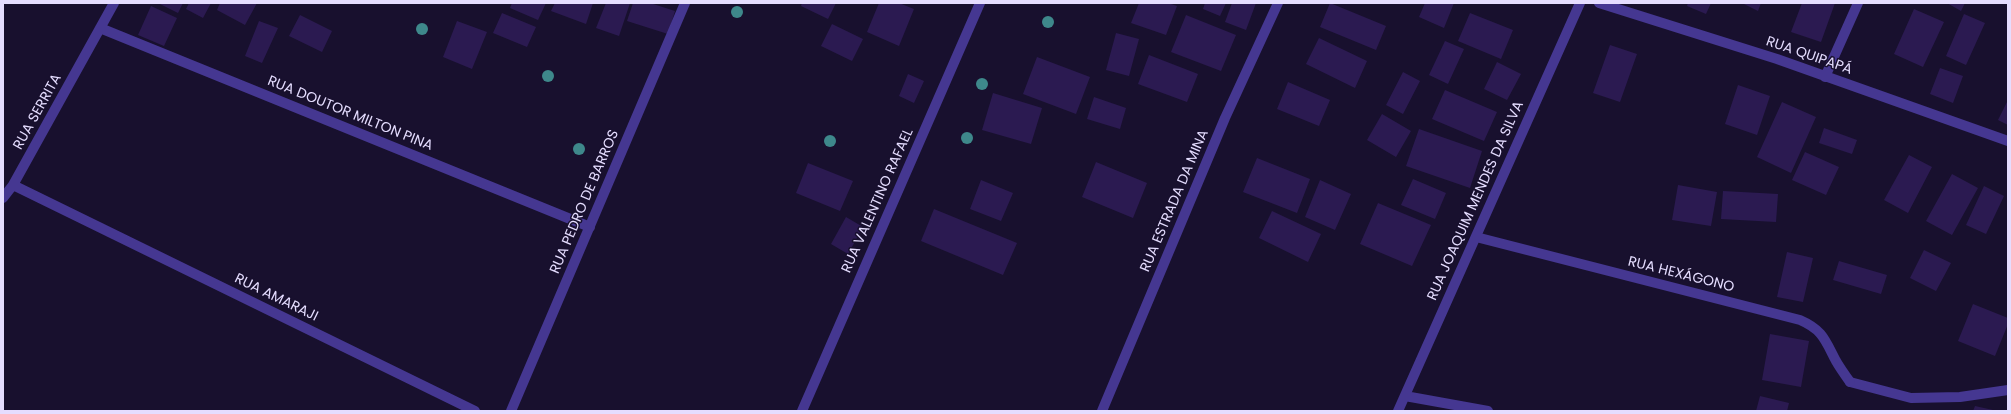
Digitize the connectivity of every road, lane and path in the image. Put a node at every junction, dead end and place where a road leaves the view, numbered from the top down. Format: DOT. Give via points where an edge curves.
graph roads {
  1 [pos="114,3"];
  2 [pos="685,3"];
  3 [pos="980,3"];
  4 [pos="1278,3"];
  5 [pos="1580,3"];
  6 [pos="1599,3"];
  7 [pos="1858,3"];
  8 [pos="100,28"];
  9 [pos="1825,77"];
  10 [pos="2008,140"];
  11 [pos="14,185"];
  12 [pos="4,196"];
  13 [pos="590,227"];
  14 [pos="1476,237"];
  15 [pos="2008,390"];
  16 [pos="1405,396"];
  17 [pos="475,411"];
  18 [pos="510,411"];
  19 [pos="802,411"];
  20 [pos="1102,411"];
  21 [pos="1398,411"];
  22 [pos="1488,411"];
  1 -- 8 [label="street, RUA SERRITA"];
  2 -- 13 [label="street, RUA PEDRO DE BARROS"];
  3 -- 19 [label="street, RUA VALENTINO RAFAEL"];
  4 -- 20 [label="street, RUA ESTRADA DA MINA" via="1225,118"];
  5 -- 14 [label="street, RUA JOAQUIM MENDES DA SILVA"];
  6 -- 9 [label="street, RUA QUIPAPÁ" via="1777,59"];
  7 -- 9 [label="street"];
  8 -- 11 [label="street, RUA SERRITA"];
  8 -- 13 [label="street, RUA DOUTOR MILTON PINA"];
  9 -- 10 [label="street, RUA QUIPAPÁ"];
  11 -- 12 [label="street, RUA SERRITA"];
  11 -- 17 [label="street, RUA AMARAJI"];
  13 -- 18 [label="street, RUA PEDRO DE BARROS"];
  14 -- 15 [label="street, RUA HEXÁGONO" via="1800,320 1813,326 1824,336 1850,382 1911,398 1960,397"];
  14 -- 16 [label="street, RUA JOAQUIM MENDES DA SILVA"];
  16 -- 21 [label="street, RUA JOAQUIM MENDES DA SILVA"];
  16 -- 22 [label="street"];
}
